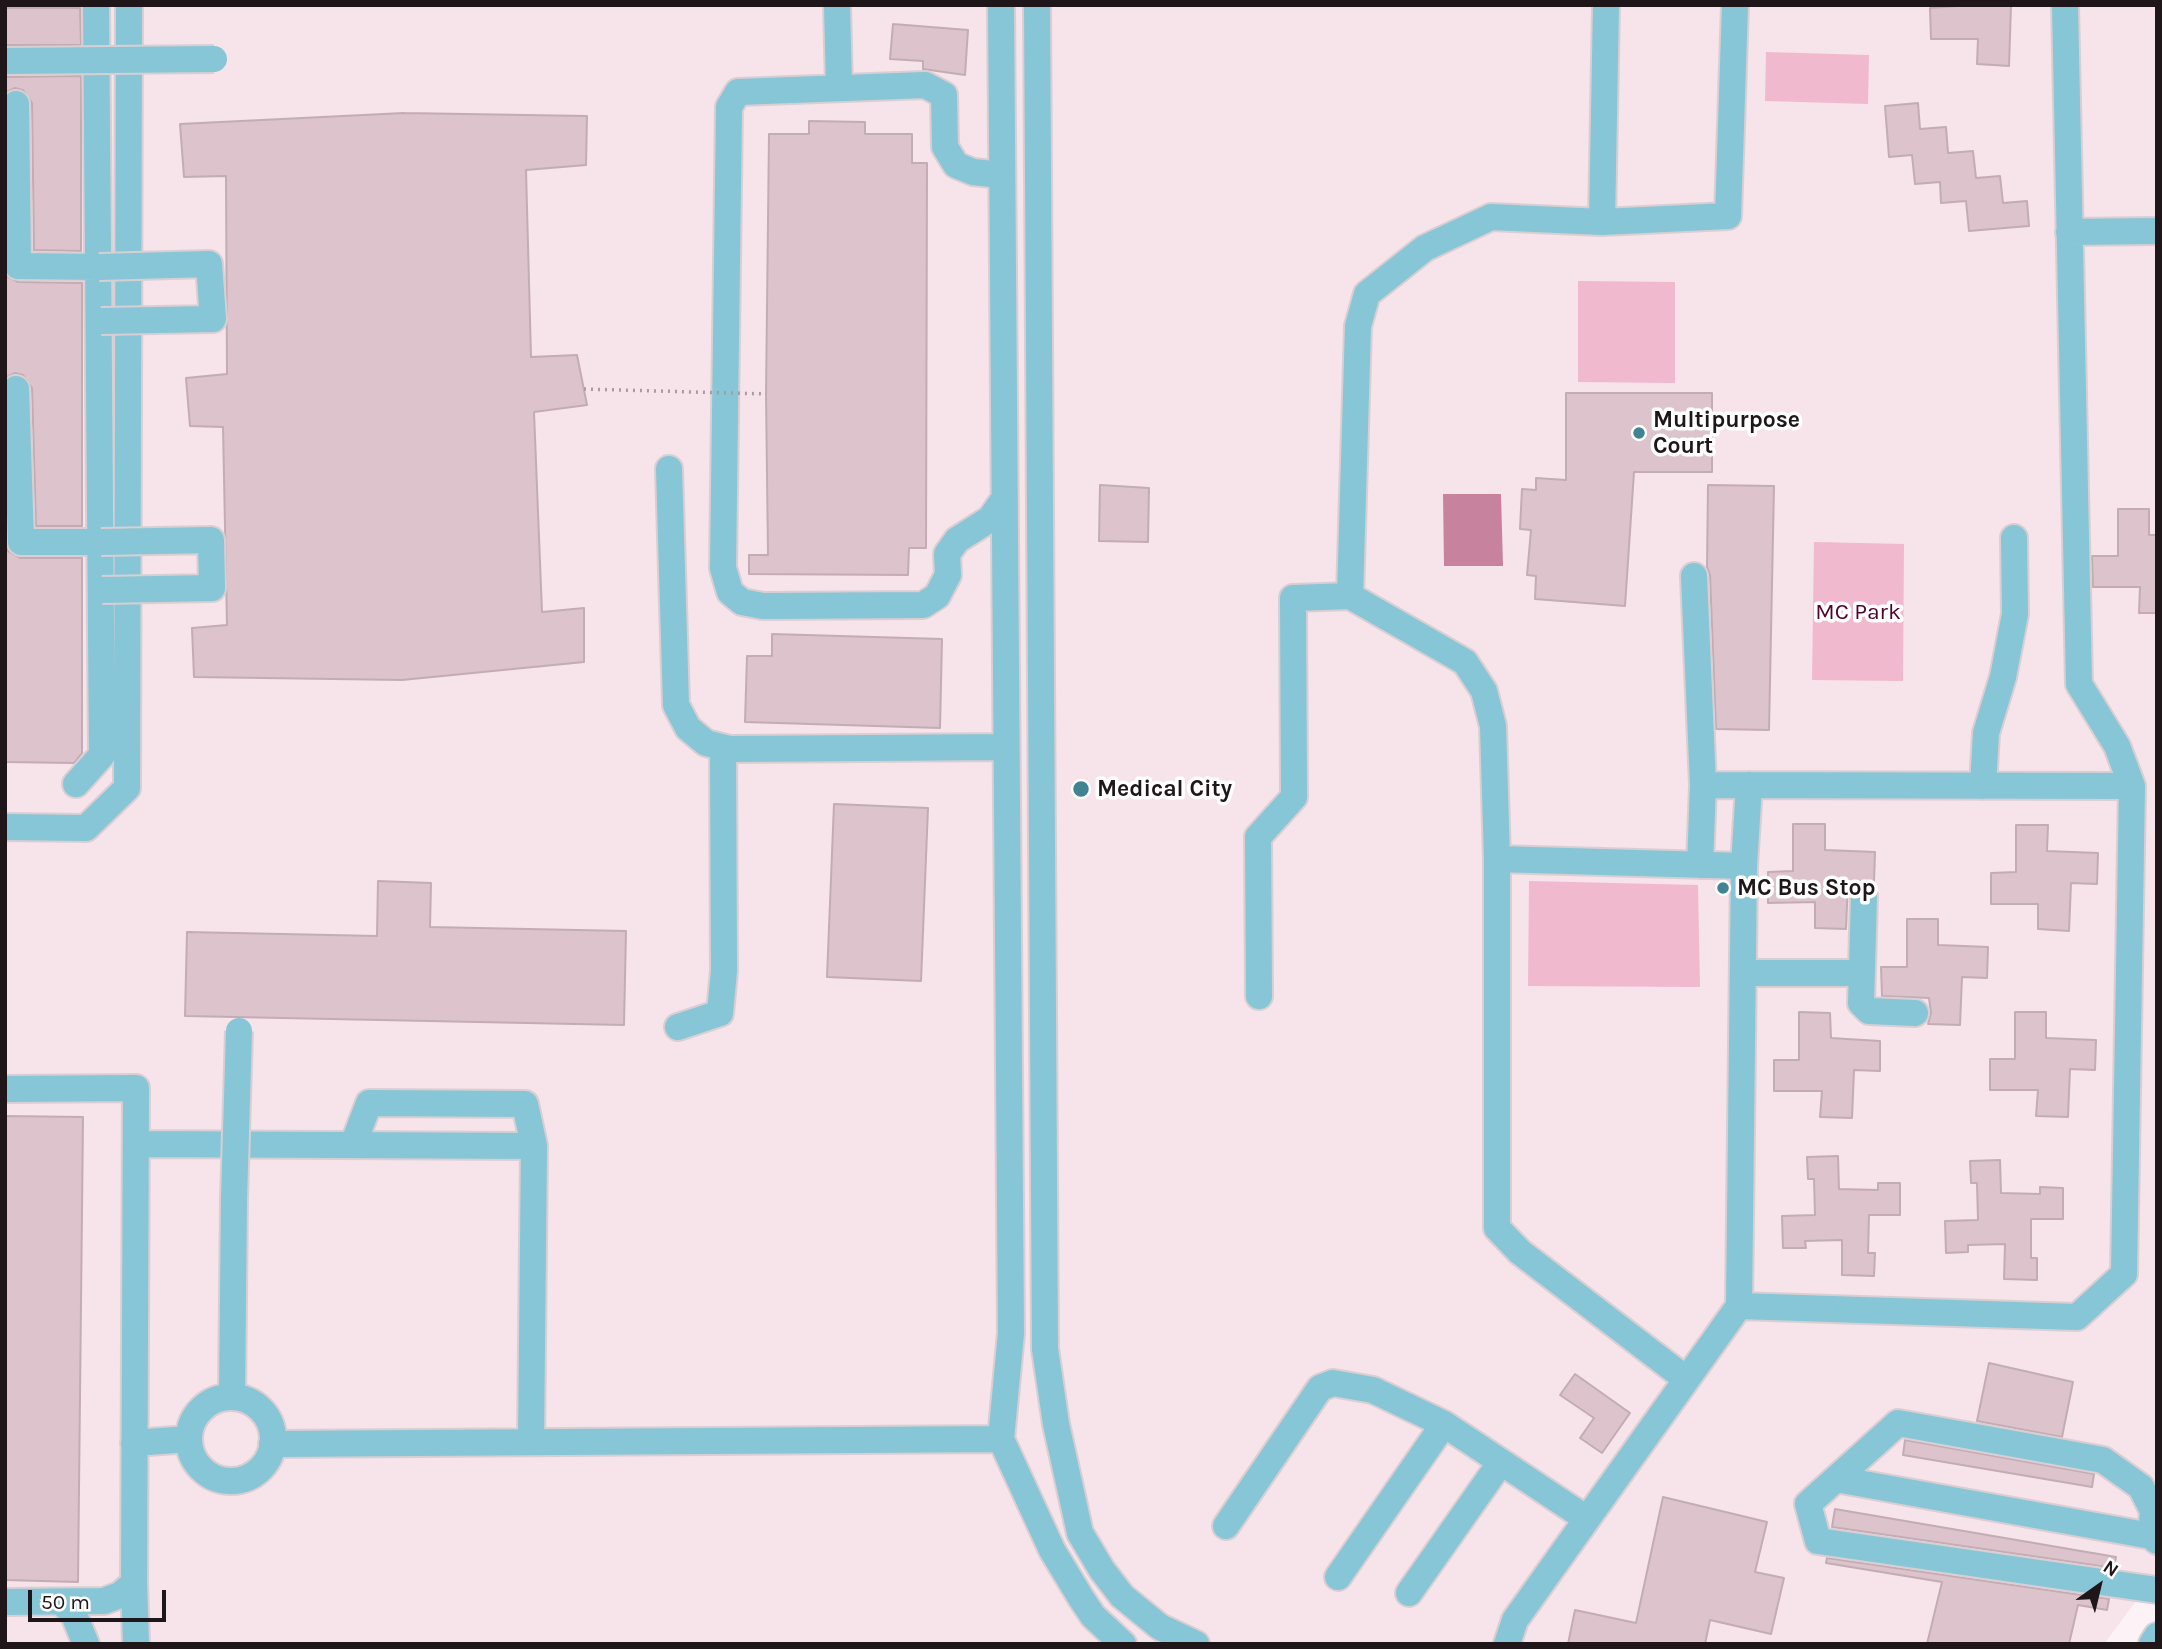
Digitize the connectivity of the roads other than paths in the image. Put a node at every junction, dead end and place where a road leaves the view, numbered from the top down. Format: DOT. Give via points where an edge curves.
graph roads {
  1 [pos="96,5"];
  2 [pos="128,5"];
  3 [pos="837,5"];
  4 [pos="1001,5"];
  5 [pos="1037,5"];
  6 [pos="1606,5"];
  7 [pos="1735,5"];
  8 [pos="2065,5"];
  9 [pos="214,59"];
  10 [pos="5,61"];
  11 [pos="839,87"];
  12 [pos="16,104"];
  13 [pos="1002,175"];
  14 [pos="1602,222"];
  15 [pos="2157,231"];
  16 [pos="2069,232"];
  17 [pos="12,266"];
  18 [pos="99,267"];
  19 [pos="101,321"];
  20 [pos="16,389"];
  21 [pos="668,469"];
  22 [pos="1004,499"];
  23 [pos="2014,538"];
  24 [pos="13,542"];
  25 [pos="102,542"];
  26 [pos="1695,576"];
  27 [pos="102,590"];
  28 [pos="1350,596"];
  29 [pos="1006,747"];
  30 [pos="723,748"];
  31 [pos="76,784"];
  32 [pos="1703,785"];
  33 [pos="1749,785"];
  34 [pos="1983,786"];
  35 [pos="2132,786"];
  36 [pos="5,827"];
  37 [pos="1497,859"];
  38 [pos="1700,865"];
  39 [pos="1744,866"];
  40 [pos="1864,896"];
  41 [pos="1743,973"];
  42 [pos="1861,973"];
  43 [pos="1259,996"];
  44 [pos="1915,1013"];
  45 [pos="678,1027"];
  46 [pos="239,1031"];
  47 [pos="5,1089"];
  48 [pos="137,1144"];
  49 [pos="353,1145"];
  50 [pos="534,1146"];
  51 [pos="1739,1306"];
  52 [pos="1686,1379"];
  53 [pos="232,1397"];
  54 [pos="1444,1424"];
  55 [pos="188,1439"];
  56 [pos="1002,1439"];
  57 [pos="134,1443"];
  58 [pos="531,1443"];
  59 [pos="272,1444"];
  60 [pos="1501,1462"];
  61 [pos="1836,1479"];
  62 [pos="1587,1519"];
  63 [pos="1226,1526"];
  64 [pos="1080,1534"];
  65 [pos="2154,1539"];
  66 [pos="1052,1550"];
  67 [pos="1338,1577"];
  68 [pos="134,1583"];
  69 [pos="2157,1590"];
  70 [pos="1409,1593"];
  71 [pos="5,1602"];
  72 [pos="62,1602"];
  73 [pos="2157,1636"];
  74 [pos="86,1644"];
  75 [pos="136,1644"];
  76 [pos="1123,1644"];
  77 [pos="1196,1644"];
  78 [pos="1507,1644"];
  79 [pos="2151,1644"];
  1 -- 18 [label="street"];
  2 -- 36 [label="street" via="127,788 86,828"];
  3 -- 11 [label="street"];
  4 -- 13 [label="street"];
  5 -- 64 [label="street" via="1045,1349 1055,1424"];
  6 -- 14 [label="street"];
  7 -- 14 [label="street" via="1728,216"];
  8 -- 16 [label="street"];
  9 -- 10 [label="street, bridge"];
  11 -- 13 [label="street" via="925,85 944,95 945,147 956,165"];
  11 -- 22 [label="street" via="738,92 729,107 723,568 730,592 742,602 763,606 923,606 937,596 948,575 947,554 957,540 990,519"];
  12 -- 17 [label="street"];
  13 -- 22 [label="street"];
  14 -- 28 [label="street" via="1491,217 1425,248 1367,295 1358,326"];
  15 -- 16 [label="street"];
  16 -- 35 [label="street" via="2079,684 2117,746"];
  17 -- 18 [label="street"];
  18 -- 19 [label="street"];
  18 -- 19 [label="street, bridge" via="209,264 213,319"];
  19 -- 25 [label="street"];
  20 -- 24 [label="street"];
  21 -- 30 [label="street" via="676,705 688,728 706,743"];
  22 -- 29 [label="street"];
  23 -- 34 [label="street" via="2015,614 1986,733"];
  24 -- 25 [label="street"];
  25 -- 27 [label="street"];
  25 -- 27 [label="street, bridge" via="211,540 212,588"];
  26 -- 32 [label="street"];
  27 -- 31 [label="street" via="102,755"];
  28 -- 37 [label="street" via="1465,662 1484,691 1493,726"];
  28 -- 43 [label="street" via="1293,598 1294,797 1258,837"];
  29 -- 30 [label="street"];
  29 -- 56 [label="street" via="1011,1333"];
  30 -- 45 [label="street" via="724,971 720,1013"];
  32 -- 33 [label="street"];
  32 -- 38 [label="street"];
  33 -- 34 [label="street"];
  33 -- 39 [label="street"];
  34 -- 35 [label="street"];
  35 -- 51 [label="street" via="2124,1275 2077,1317"];
  37 -- 38 [label="street"];
  37 -- 52 [label="street" via="1497,1228 1520,1252"];
  38 -- 39 [label="street"];
  39 -- 41 [label="street"];
  40 -- 42 [label="street"];
  41 -- 42 [label="street"];
  41 -- 51 [label="street"];
  42 -- 44 [label="street" via="1863,1008"];
  46 -- 53 [label="street, bridge"];
  47 -- 48 [label="street" via="136,1088"];
  48 -- 49 [label="street"];
  48 -- 57 [label="street"];
  49 -- 50 [label="street"];
  49 -- 50 [label="street" via="369,1103 525,1104"];
  50 -- 58 [label="street"];
  51 -- 52 [label="street"];
  52 -- 62 [label="street"];
  53 -- 55 [label="street" via="206,1405 197,1414"];
  53 -- 59 [label="street" via="251,1403 267,1418"];
  54 -- 60 [label="street"];
  54 -- 63 [label="street" via="1373,1390 1325,1385"];
  54 -- 67 [label="street"];
  55 -- 57 [label="street"];
  55 -- 59 [label="street" via="198,1465 208,1475 235,1481 260,1469"];
  56 -- 58 [label="street"];
  56 -- 66 [label="street"];
  57 -- 68 [label="street"];
  58 -- 59 [label="street"];
  60 -- 62 [label="street"];
  60 -- 70 [label="street"];
  61 -- 65 [label="street"];
  61 -- 65 [label="street" via="1898,1423 2103,1460 2141,1487 2153,1511"];
  61 -- 69 [label="street" via="1808,1504 1818,1541"];
  62 -- 78 [label="street" via="1515,1620"];
  64 -- 66 [label="street"];
  64 -- 77 [label="street" via="1122,1596 1160,1627"];
  66 -- 76 [label="street" via="1093,1616"];
  68 -- 72 [label="street" via="104,1601"];
  68 -- 75 [label="street"];
  71 -- 72 [label="street"];
  72 -- 74 [label="street" via="74,1615"];
  73 -- 79 [label="street"];
}
